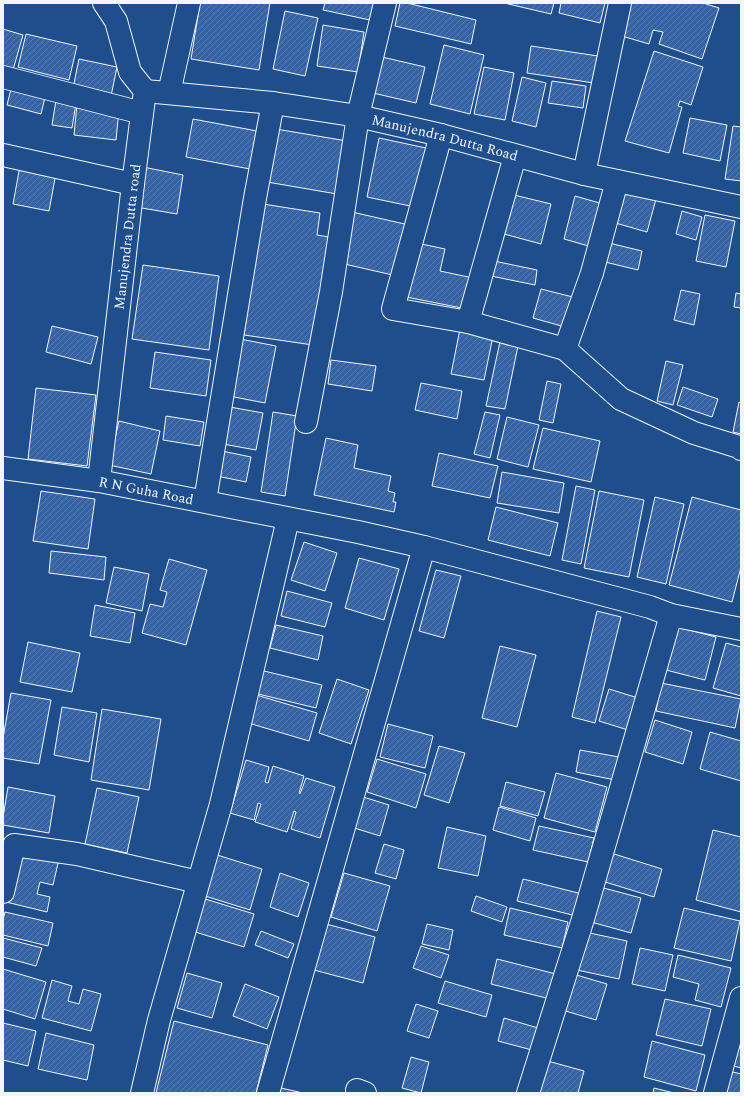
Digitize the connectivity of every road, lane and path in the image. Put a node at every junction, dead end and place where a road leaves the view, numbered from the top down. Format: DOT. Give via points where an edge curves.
graph roads {
  1 [pos="104,3"];
  2 [pos="189,3"];
  3 [pos="385,3"];
  4 [pos="620,3"];
  5 [pos="3,77"];
  6 [pos="145,90"];
  7 [pos="169,93"];
  8 [pos="274,103"];
  9 [pos="142,113"];
  10 [pos="358,116"];
  11 [pos="441,135"];
  12 [pos="3,155"];
  13 [pos="515,156"];
  14 [pos="584,174"];
  15 [pos="618,181"];
  16 [pos="133,184"];
  17 [pos="741,207"];
  18 [pos="468,322"];
  19 [pos="565,349"];
  20 [pos="306,422"];
  21 [pos="741,449"];
  22 [pos="3,468"];
  23 [pos="99,481"];
  24 [pos="205,501"];
  25 [pos="288,519"];
  26 [pos="424,547"];
  27 [pos="671,616"];
  28 [pos="741,629"];
  29 [pos="8,845"];
  30 [pos="198,882"];
  31 [pos="3,892"];
  32 [pos="741,998"];
  33 [pos="142,1093"];
  34 [pos="268,1093"];
  35 [pos="528,1093"];
  36 [pos="715,1093"];
  1 -- 6 [label="street" via="116,21 130,72"];
  2 -- 7 [label="street"];
  3 -- 10 [label="street"];
  4 -- 14 [label="street"];
  5 -- 9 [label="street"];
  6 -- 7 [label="street, Manujendra Dutta Road"];
  6 -- 9 [label="street, Manujendra Dutta road"];
  7 -- 8 [label="street, Manujendra Dutta Road"];
  8 -- 10 [label="street, Manujendra Dutta Road"];
  8 -- 24 [label="street" via="255,198"];
  9 -- 16 [label="street, Manujendra Dutta road"];
  10 -- 11 [label="street, Manujendra Dutta Road"];
  10 -- 20 [label="street" via="331,292"];
  11 -- 13 [label="street, Manujendra Dutta Road"];
  11 -- 18 [label="street" via="392,309"];
  12 -- 16 [label="street"];
  13 -- 14 [label="street, Manujendra Dutta Road"];
  13 -- 18 [label="street"];
  14 -- 15 [label="street, Manujendra Dutta Road"];
  15 -- 17 [label="street, Manujendra Dutta Road"];
  15 -- 19 [label="street" via="592,273"];
  16 -- 23 [label="street, Manujendra Dutta road"];
  18 -- 19 [label="street"];
  19 -- 21 [label="street" via="621,399 694,433"];
  22 -- 23 [label="street, R N Guha Road"];
  23 -- 24 [label="street, R N Guha Road"];
  24 -- 25 [label="street, R N Guha Road"];
  25 -- 26 [label="street, R N Guha Road"];
  25 -- 30 [label="street" via="223,796"];
  26 -- 27 [label="street, R N Guha Road" via="650,607"];
  26 -- 34 [label="street"];
  27 -- 28 [label="street, R N Guha Road"];
  27 -- 35 [label="street" via="583,919"];
  29 -- 30 [label="street" via="77,854"];
  29 -- 31 [label="street"];
  30 -- 33 [label="street" via="159,1020"];
  32 -- 36 [label="street"];
}
